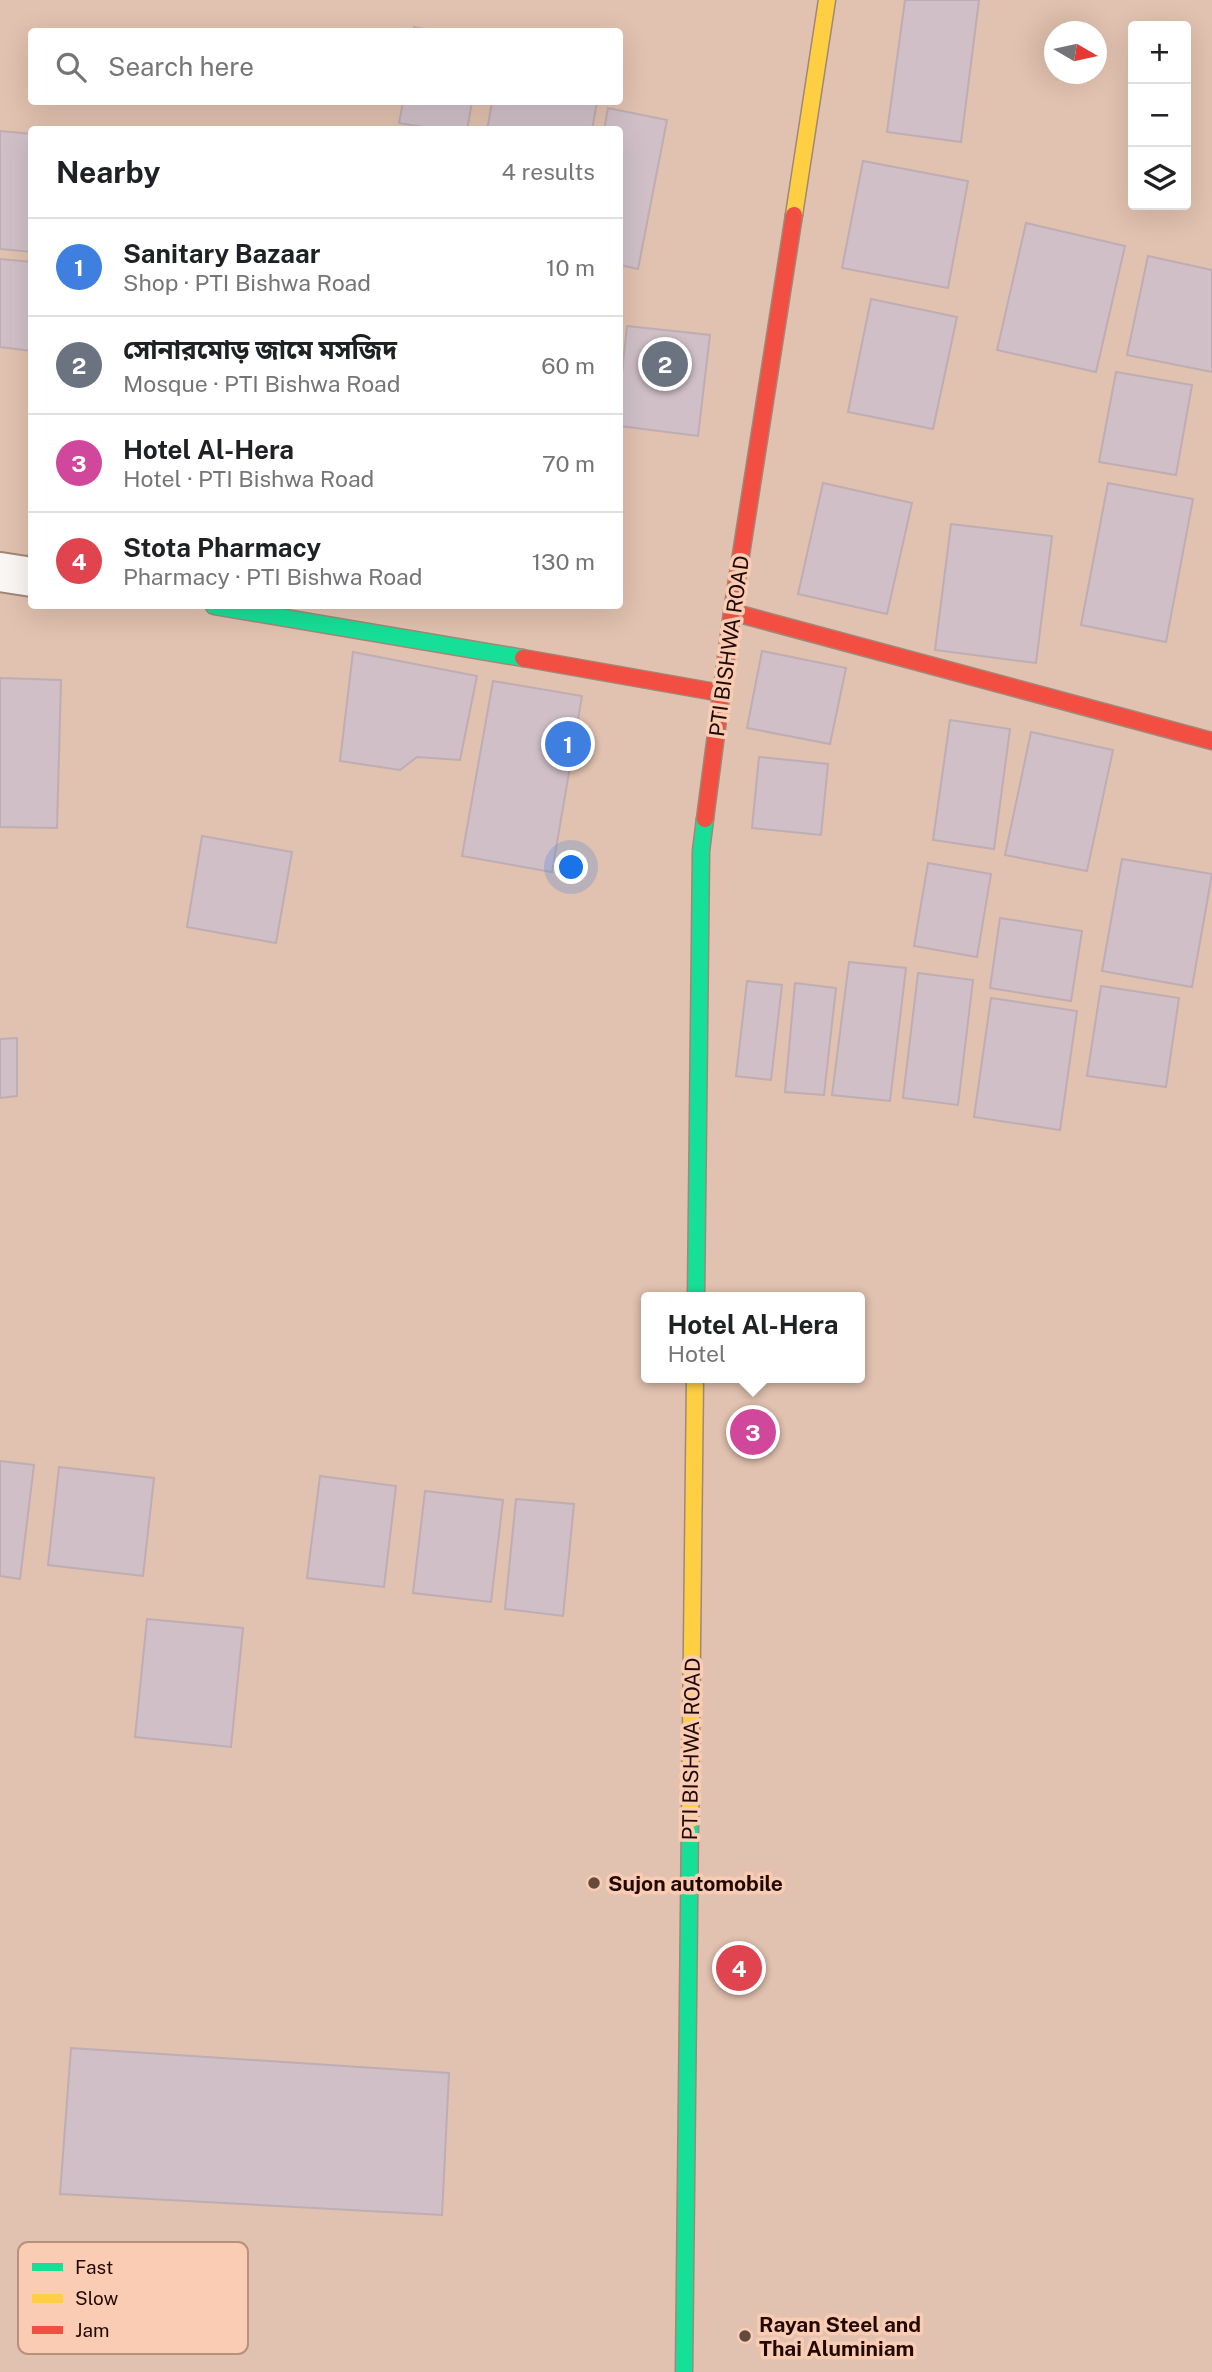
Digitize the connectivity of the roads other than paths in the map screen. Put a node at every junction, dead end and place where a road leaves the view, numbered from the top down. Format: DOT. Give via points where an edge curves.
graph roads {
  1 [pos="827,0"];
  2 [pos="0,572"];
  3 [pos="28,576"];
  4 [pos="233,609"];
  5 [pos="732,612"];
  6 [pos="721,693"];
  7 [pos="1212,741"];
  8 [pos="696,1292"];
  9 [pos="695,1383"];
  10 [pos="684,2372"];
  1 -- 5 [label="main road, PTI BISHWA ROAD"];
  2 -- 3 [label="street"];
  4 -- 6 [label="main road"];
  5 -- 6 [label="main road, PTI BISHWA ROAD"];
  5 -- 7 [label="main road"];
  6 -- 8 [label="main road, PTI BISHWA ROAD" via="701,850"];
  9 -- 10 [label="main road, PTI BISHWA ROAD"];
}
